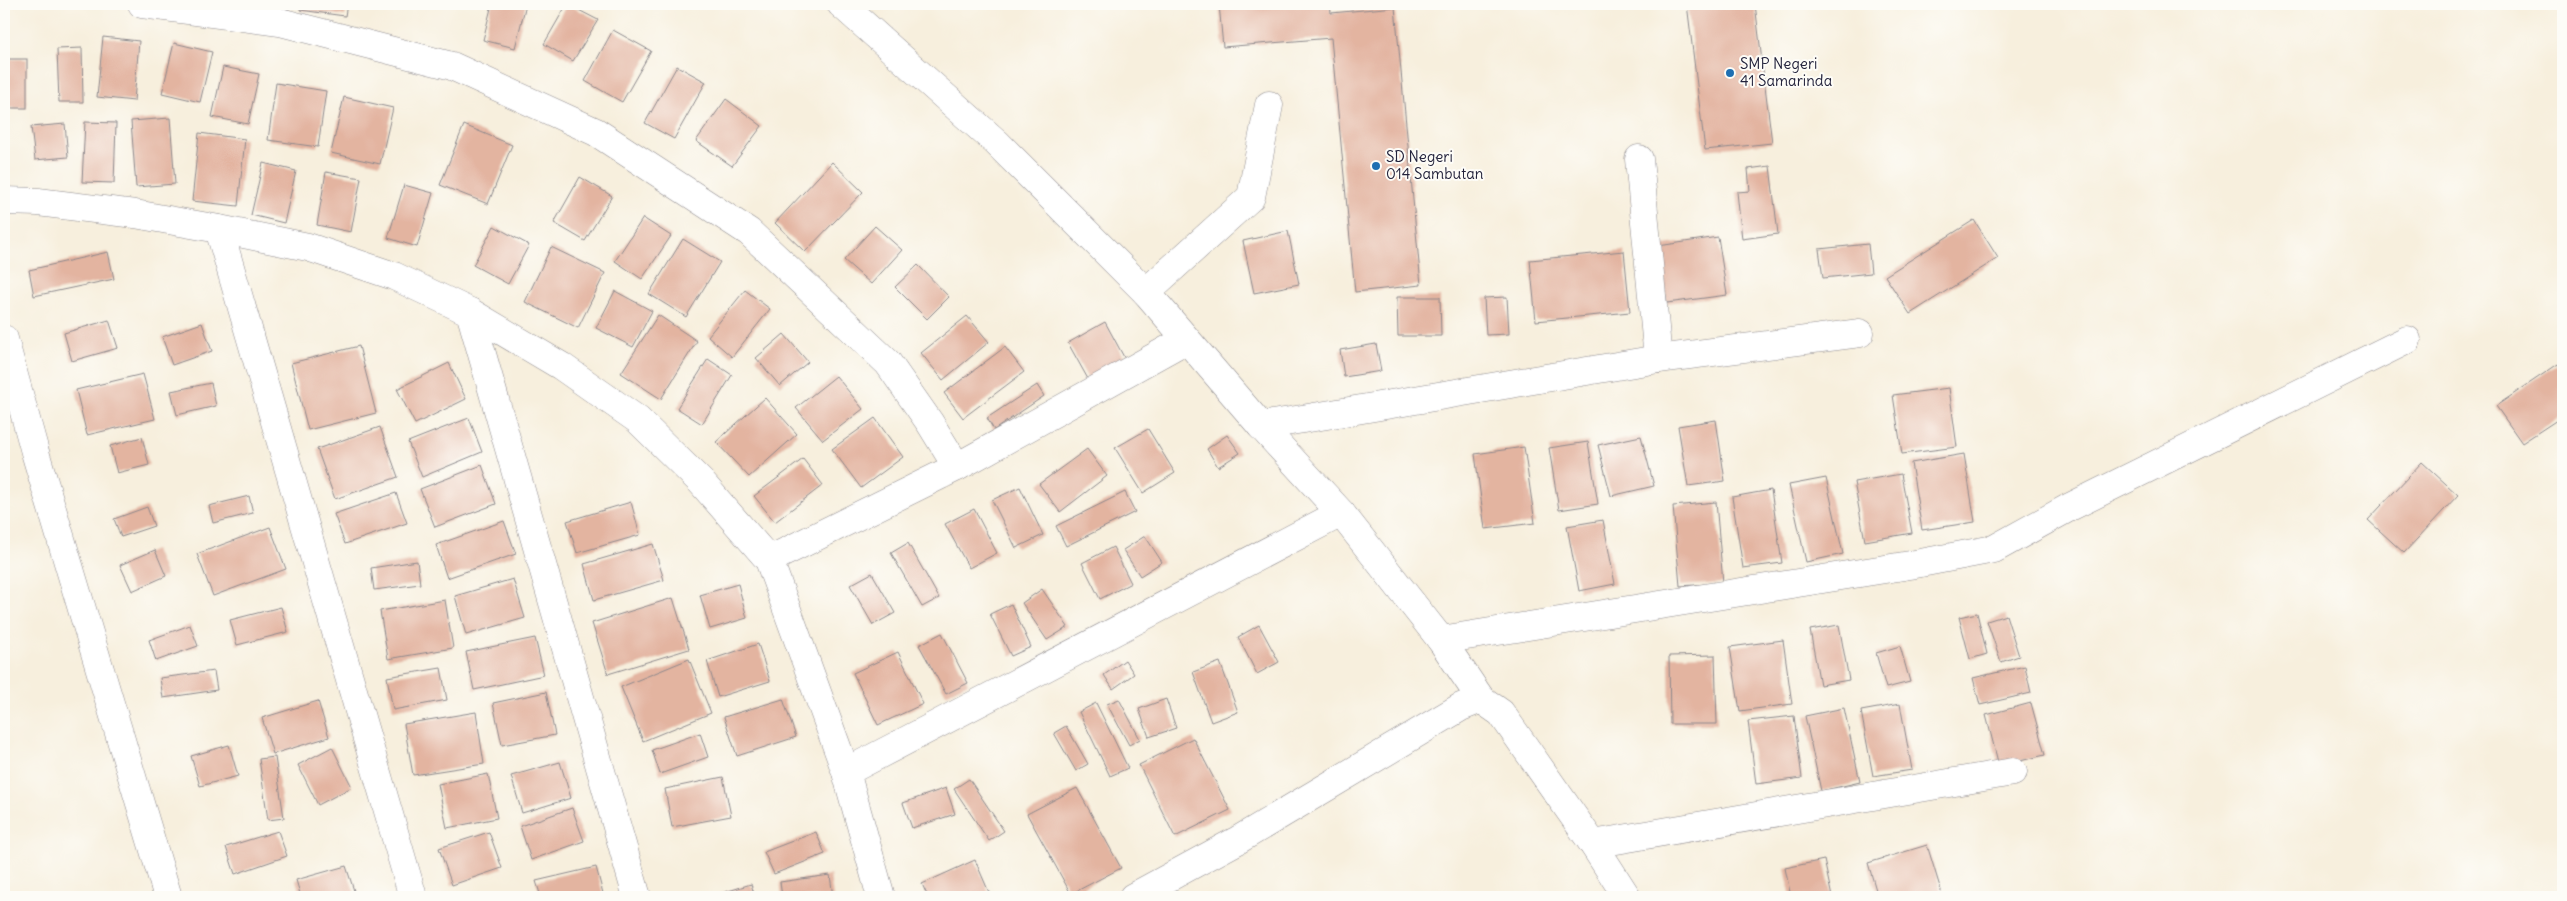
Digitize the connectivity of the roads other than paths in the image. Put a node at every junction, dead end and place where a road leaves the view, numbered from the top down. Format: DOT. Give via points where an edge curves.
graph roads {
  1 [pos="142,4"];
  2 [pos="841,4"];
  3 [pos="1269,105"];
  4 [pos="1639,159"];
  5 [pos="4,201"];
  6 [pos="218,229"];
  7 [pos="1146,292"];
  8 [pos="470,312"];
  9 [pos="1860,333"];
  10 [pos="4,339"];
  11 [pos="1185,340"];
  12 [pos="2407,340"];
  13 [pos="1658,359"];
  14 [pos="1261,426"];
  15 [pos="957,467"];
  16 [pos="1341,514"];
  17 [pos="769,560"];
  18 [pos="1441,640"];
  19 [pos="1481,700"];
  20 [pos="846,772"];
  21 [pos="2013,772"];
  22 [pos="1593,844"];
  23 [pos="168,897"];
  24 [pos="413,897"];
  25 [pos="637,897"];
  26 [pos="881,897"];
  27 [pos="1133,897"];
  28 [pos="1627,897"];
  1 -- 15 [label="street" via="280,22 452,66 596,132 749,232 888,363"];
  2 -- 7 [label="street" via="997,143"];
  3 -- 7 [label="street" via="1251,197"];
  4 -- 13 [label="street"];
  5 -- 6 [label="street" via="135,214"];
  6 -- 8 [label="street" via="308,247 394,276"];
  6 -- 24 [label="street"];
  7 -- 11 [label="street"];
  8 -- 17 [label="street" via="561,366 638,420 702,482"];
  8 -- 25 [label="street"];
  9 -- 13 [label="street"];
  10 -- 23 [label="street" via="34,452"];
  11 -- 14 [label="street"];
  11 -- 15 [label="street"];
  12 -- 18 [label="street" via="2070,507 1994,549"];
  13 -- 14 [label="street"];
  14 -- 16 [label="street"];
  15 -- 17 [label="street"];
  16 -- 18 [label="street"];
  16 -- 20 [label="street"];
  17 -- 20 [label="street"];
  18 -- 19 [label="street"];
  19 -- 22 [label="street" via="1501,713"];
  19 -- 27 [label="street" via="1461,707 1238,840"];
  20 -- 26 [label="street"];
  21 -- 22 [label="street"];
  22 -- 28 [label="street"];
}
